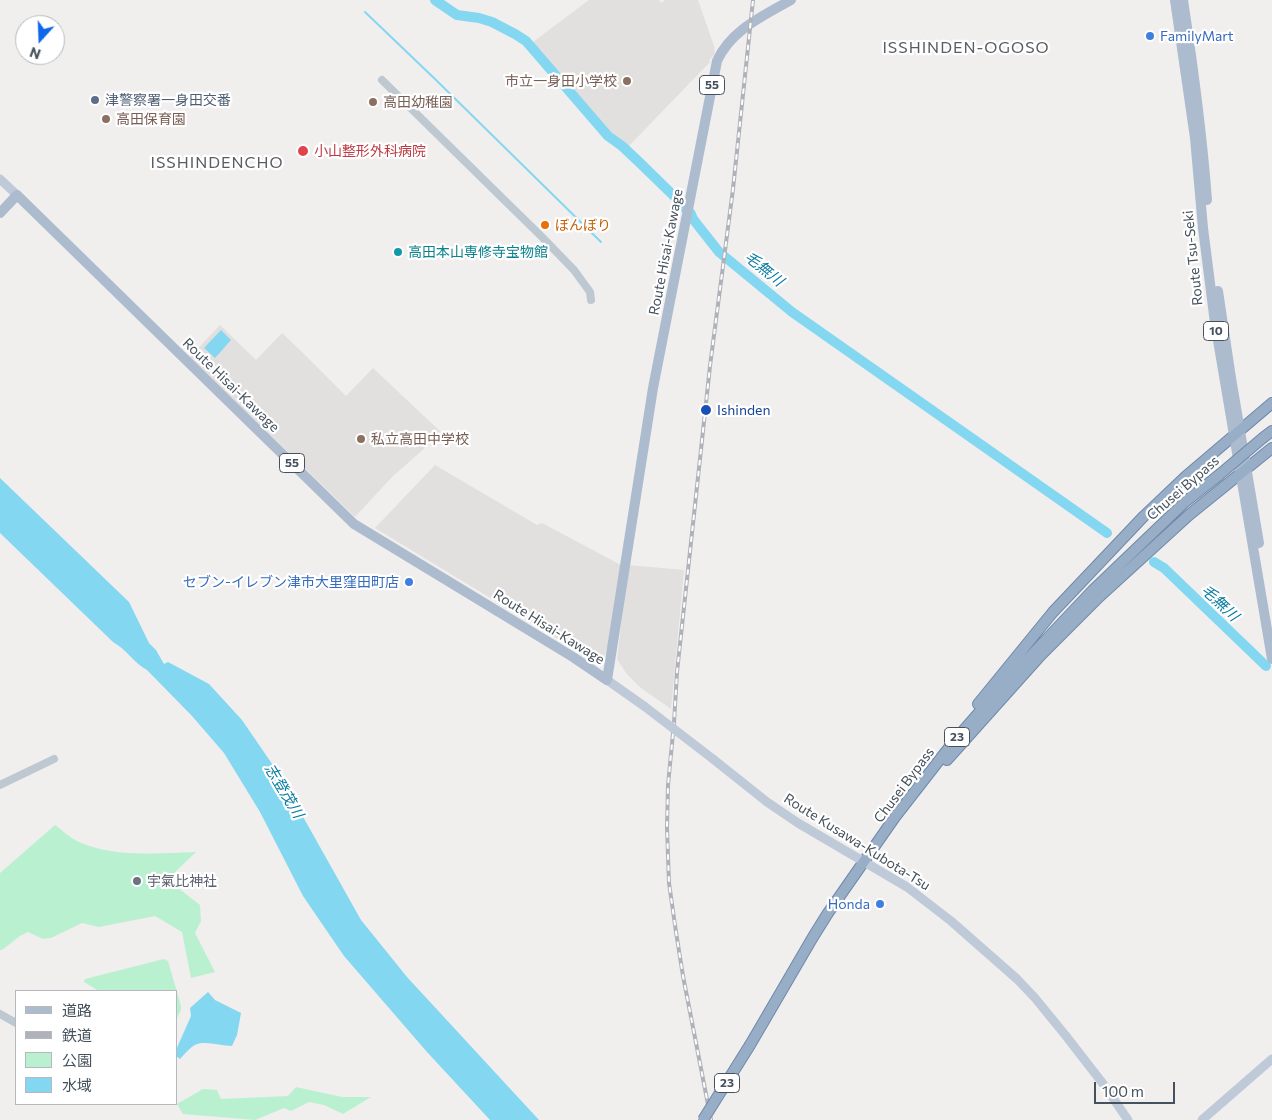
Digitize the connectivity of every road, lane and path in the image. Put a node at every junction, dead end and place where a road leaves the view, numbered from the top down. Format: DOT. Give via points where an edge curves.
graph roads {
  1 [pos="791,0"];
  2 [pos="1175,0"];
  3 [pos="1182,0"];
  4 [pos="382,80"];
  5 [pos="0,179"];
  6 [pos="17,195"];
  7 [pos="0,213"];
  8 [pos="591,300"];
  9 [pos="1272,403"];
  10 [pos="1237,432"];
  11 [pos="1268,434"];
  12 [pos="1272,448"];
  13 [pos="1243,471"];
  14 [pos="1272,618"];
  15 [pos="1272,659"];
  16 [pos="608,680"];
  17 [pos="54,758"];
  18 [pos="0,785"];
  19 [pos="895,817"];
  20 [pos="864,862"];
  21 [pos="0,1014"];
  22 [pos="15,1022"];
  23 [pos="1272,1059"];
  24 [pos="703,1120"];
  25 [pos="1128,1120"];
  26 [pos="1202,1120"];
  1 -- 16 [label="main road, Route Hisai-Kawage / 55" via="742,29 726,44 717,61 653,388"];
  2 -- 10 [label="main road, Route Tsu-Seki / 10" via="1195,138 1215,323"];
  3 -- 10 [label="main road, Route Tsu-Seki / 10" via="1202,136 1213,257"];
  4 -- 8 [label="street" via="574,270 590,292"];
  5 -- 6 [label="main road"];
  6 -- 7 [label="main road"];
  6 -- 16 [label="main road, Route Hisai-Kawage / 55" via="354,524"];
  9 -- 10 [label="highway"];
  10 -- 13 [label="main road, Route Tsu-Seki / 10"];
  10 -- 19 [label="highway" via="1144,516 1054,612 936,756"];
  11 -- 19 [label="highway, Chusei Bypass / 23, bridge" via="1185,502 1080,603 955,740"];
  12 -- 13 [label="highway"];
  13 -- 14 [label="main road, Route Tsu-Seki / 10"];
  13 -- 15 [label="main road, Route Tsu-Seki / 10"];
  13 -- 19 [label="highway" via="1099,597 1040,655"];
  16 -- 20 [label="main road, Route Kusawa-Kubota-Tsu, bridge" via="767,802"];
  17 -- 18 [label="street"];
  19 -- 20 [label="highway, Chusei Bypass / 23"];
  20 -- 24 [label="highway, Chusei Bypass / 23, bridge" via="812,937"];
  20 -- 25 [label="main road, Route Kusawa-Kubota-Tsu" via="951,920 1017,979 1066,1036"];
  21 -- 22 [label="street"];
  23 -- 26 [label="main road"];
}
